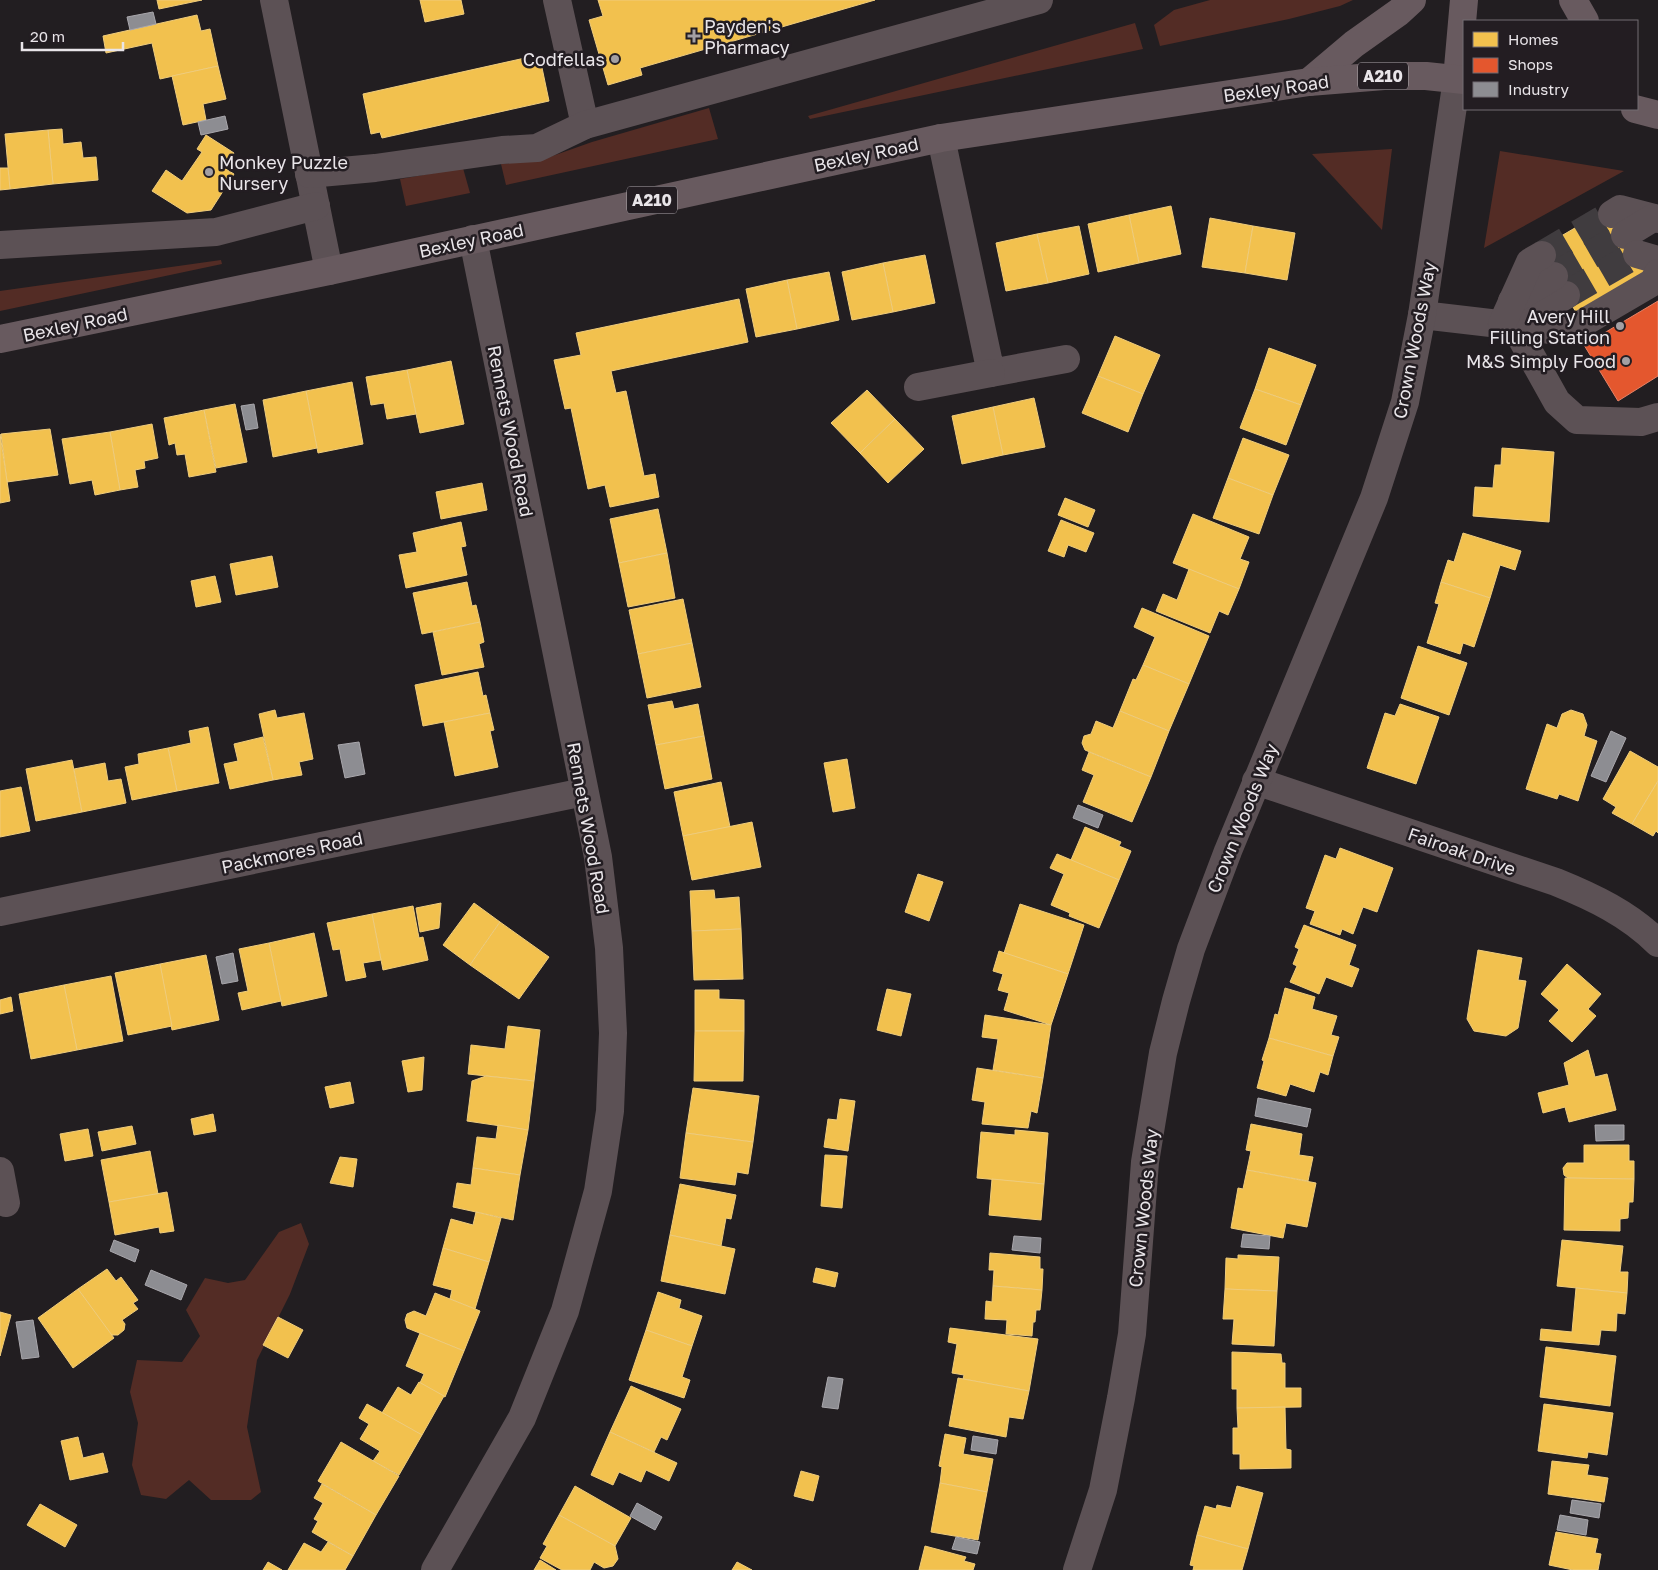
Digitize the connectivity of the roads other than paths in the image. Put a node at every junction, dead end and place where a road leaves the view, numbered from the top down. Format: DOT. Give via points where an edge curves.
graph roads {
  1 [pos="274,0"];
  2 [pos="557,0"];
  3 [pos="1039,0"];
  4 [pos="1412,0"];
  5 [pos="1464,0"];
  6 [pos="1573,0"];
  7 [pos="1463,20"];
  8 [pos="1584,20"];
  9 [pos="1463,26"];
  10 [pos="1461,79"];
  11 [pos="1309,82"];
  12 [pos="1638,110"];
  13 [pos="1658,115"];
  14 [pos="586,125"];
  15 [pos="941,138"];
  16 [pos="309,174"];
  17 [pos="316,206"];
  18 [pos="1656,218"];
  19 [pos="473,239"];
  20 [pos="1633,241"];
  21 [pos="0,245"];
  22 [pos="329,271"];
  23 [pos="1658,273"];
  24 [pos="1422,315"];
  25 [pos="1509,317"];
  26 [pos="0,339"];
  27 [pos="1066,359"];
  28 [pos="991,373"];
  29 [pos="918,387"];
  30 [pos="1658,417"];
  31 [pos="1256,781"];
  32 [pos="584,792"];
  33 [pos="0,912"];
  34 [pos="1658,943"];
  35 [pos="0,1171"];
  36 [pos="6,1203"];
  37 [pos="435,1570"];
  38 [pos="1077,1570"];
  1 -- 16 [label="street"];
  2 -- 14 [label="street"];
  3 -- 14 [label="street"];
  4 -- 11 [label="main road"];
  5 -- 7 [label="main road"];
  6 -- 8 [label="main road"];
  9 -- 10 [label="main road"];
  10 -- 11 [label="main road, Bexley Road / A210" via="1384,76"];
  10 -- 24 [label="street, Crown Woods Way"];
  11 -- 15 [label="main road, Bexley Road / A210"];
  12 -- 13 [label="main road"];
  14 -- 16 [label="street" via="537,148"];
  15 -- 19 [label="main road, Bexley Road / A210"];
  15 -- 28 [label="street, Bexley Road"];
  16 -- 17 [label="street"];
  17 -- 21 [label="street" via="216,232"];
  17 -- 22 [label="street"];
  18 -- 20 [label="street"];
  19 -- 22 [label="main road, Bexley Road / A210"];
  19 -- 32 [label="street, Rennets Wood Road"];
  22 -- 26 [label="main road, Bexley Road / A210"];
  23 -- 25 [label="street" via="1653,282 1571,330 1551,330"];
  24 -- 25 [label="street"];
  24 -- 31 [label="street, Crown Woods Way" via="1405,402 1374,498"];
  25 -- 25 [label="street" via="1554,276 1530,262"];
  25 -- 30 [label="street" via="1557,402 1577,420 1641,422"];
  27 -- 28 [label="street"];
  28 -- 29 [label="street"];
  31 -- 34 [label="street, Fairoak Drive" via="1586,894 1644,928"];
  31 -- 38 [label="street, Crown Woods Way" via="1191,949 1163,1053 1145,1162 1132,1334 1126,1372 1103,1490"];
  32 -- 33 [label="street, Packmores Road"];
  32 -- 37 [label="street, Rennets Wood Road" via="600,876 609,948 613,1033 610,1111 598,1191 565,1311 522,1418"];
  35 -- 36 [label="street"];
}
